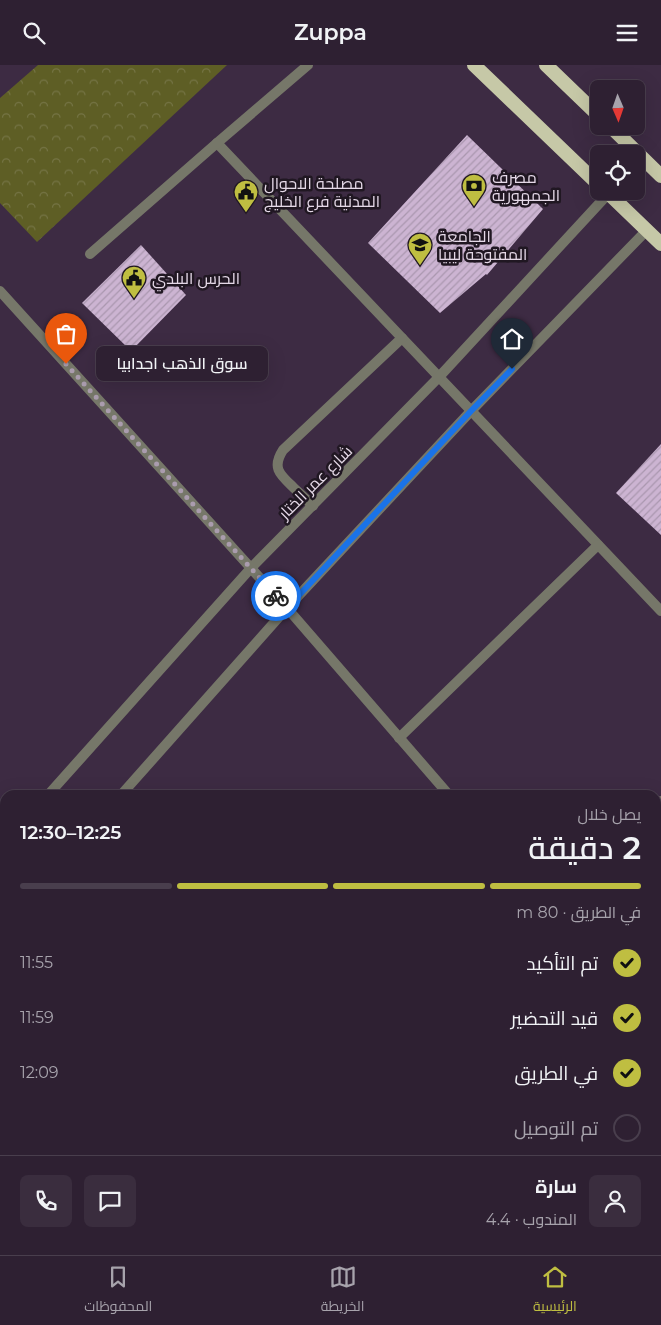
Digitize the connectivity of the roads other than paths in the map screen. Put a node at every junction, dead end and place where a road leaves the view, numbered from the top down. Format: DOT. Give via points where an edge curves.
graph roads {
  1 [pos="308,65"];
  2 [pos="474,65"];
  3 [pos="546,65"];
  4 [pos="590,107"];
  5 [pos="619,135"];
  6 [pos="217,143"];
  7 [pos="661,176"];
  8 [pos="590,177"];
  9 [pos="595,200"];
  10 [pos="615,200"];
  11 [pos="647,230"];
  12 [pos="661,244"];
  13 [pos="90,254"];
  14 [pos="0,291"];
  15 [pos="402,338"];
  16 [pos="439,377"];
  17 [pos="471,411"];
  18 [pos="313,505"];
  19 [pos="598,545"];
  20 [pos="251,568"];
  21 [pos="287,608"];
  22 [pos="661,611"];
  23 [pos="400,738"];
  24 [pos="52,790"];
  25 [pos="125,790"];
  26 [pos="445,790"];
  1 -- 6 [label="street"];
  2 -- 8 [label="highway"];
  3 -- 4 [label="highway"];
  5 -- 7 [label="highway"];
  6 -- 13 [label="street"];
  6 -- 15 [label="street"];
  9 -- 16 [label="street, شارع عمر الختار"];
  10 -- 11 [label="highway"];
  11 -- 12 [label="highway"];
  11 -- 17 [label="street"];
  14 -- 20 [label="street"];
  15 -- 16 [label="street"];
  15 -- 18 [label="street" via="279,456 278,471 282,477"];
  16 -- 17 [label="street"];
  16 -- 18 [label="street, شارع عمر الختار"];
  17 -- 19 [label="street"];
  17 -- 21 [label="street"];
  18 -- 20 [label="street, شارع عمر الختار"];
  19 -- 22 [label="street"];
  19 -- 23 [label="street"];
  20 -- 21 [label="street"];
  20 -- 24 [label="street, شارع عمر الختار"];
  21 -- 23 [label="street"];
  21 -- 25 [label="street"];
  23 -- 26 [label="street"];
}
